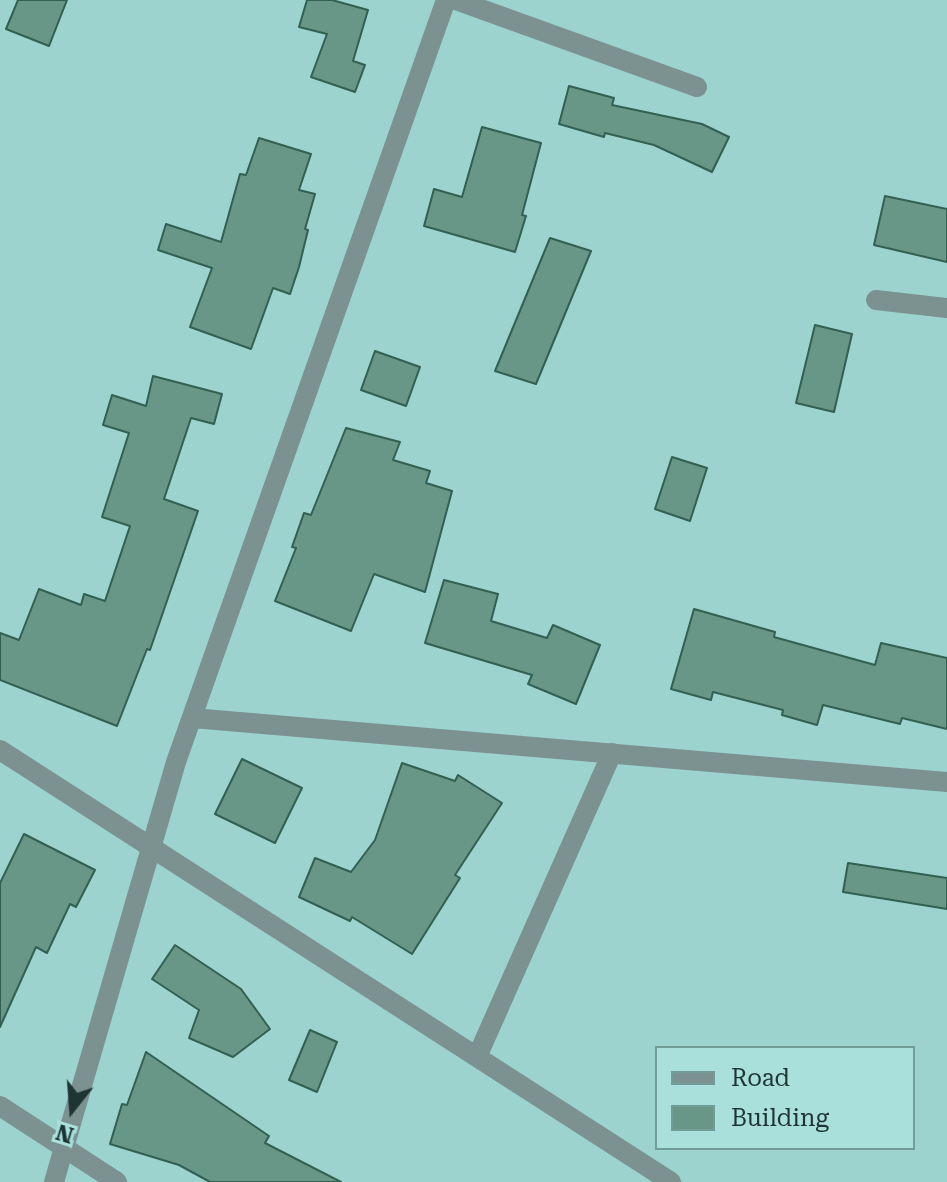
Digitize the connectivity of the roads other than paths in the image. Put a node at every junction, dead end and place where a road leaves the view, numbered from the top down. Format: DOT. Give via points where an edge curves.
graph roads {
  1 [pos="446,0"];
  2 [pos="456,0"];
  3 [pos="697,87"];
  4 [pos="876,300"];
  5 [pos="947,308"];
  6 [pos="192,718"];
  7 [pos="0,750"];
  8 [pos="612,753"];
  9 [pos="947,782"];
  10 [pos="152,848"];
  11 [pos="477,1057"];
  12 [pos="0,1106"];
  13 [pos="64,1148"];
  14 [pos="54,1182"];
  15 [pos="117,1182"];
  16 [pos="671,1182"];
  1 -- 6 [label="street"];
  2 -- 3 [label="street"];
  4 -- 5 [label="street"];
  6 -- 8 [label="street"];
  6 -- 10 [label="street"];
  7 -- 10 [label="street"];
  8 -- 9 [label="street"];
  8 -- 11 [label="street"];
  10 -- 11 [label="street"];
  10 -- 13 [label="street"];
  11 -- 16 [label="street"];
  12 -- 13 [label="street"];
  13 -- 14 [label="street"];
  13 -- 15 [label="street"];
}
